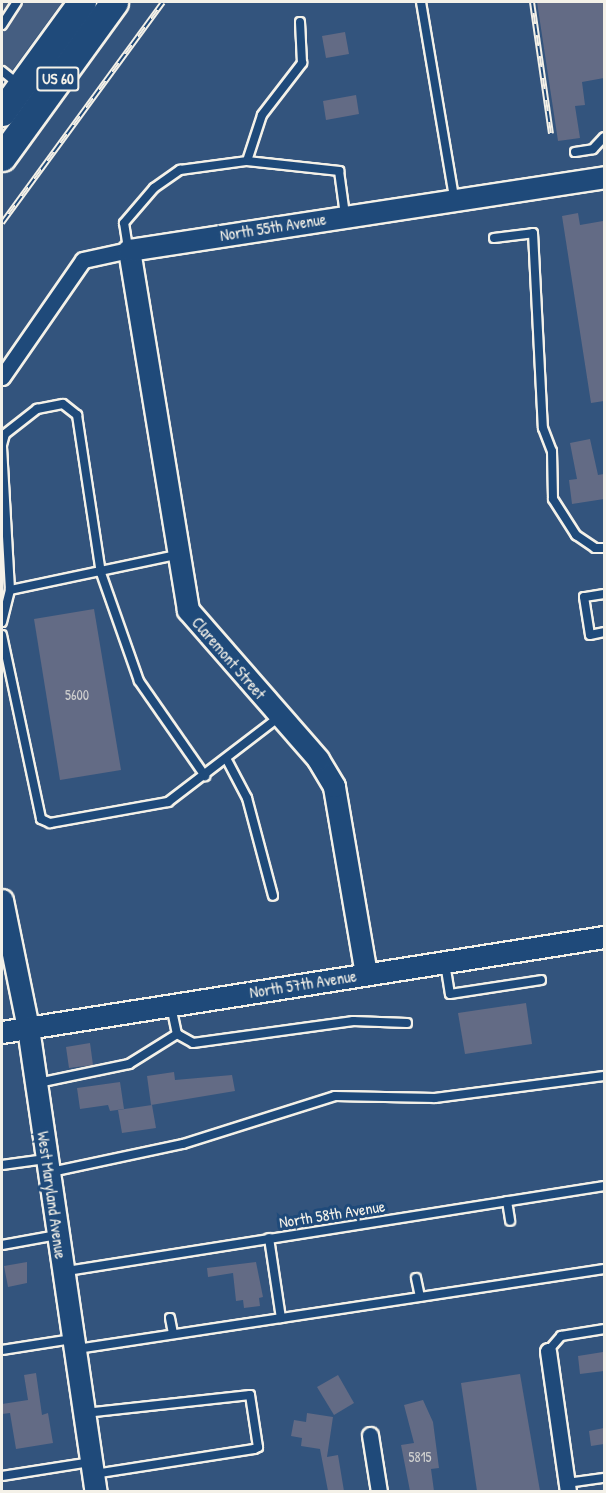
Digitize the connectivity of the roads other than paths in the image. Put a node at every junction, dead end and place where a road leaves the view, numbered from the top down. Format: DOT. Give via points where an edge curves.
graph roads {
  1 [pos="17,2"];
  2 [pos="82,2"];
  3 [pos="114,2"];
  4 [pos="421,2"];
  5 [pos="300,22"];
  6 [pos="2,23"];
  7 [pos="11,78"];
  8 [pos="2,107"];
  9 [pos="2,112"];
  10 [pos="604,137"];
  11 [pos="575,152"];
  12 [pos="2,157"];
  13 [pos="247,161"];
  14 [pos="604,177"];
  15 [pos="454,200"];
  16 [pos="345,215"];
  17 [pos="494,238"];
  18 [pos="129,250"];
  19 [pos="2,377"];
  20 [pos="604,548"];
  21 [pos="176,555"];
  22 [pos="101,573"];
  23 [pos="10,590"];
  24 [pos="604,594"];
  25 [pos="2,622"];
  26 [pos="604,632"];
  27 [pos="2,635"];
  28 [pos="280,717"];
  29 [pos="227,760"];
  30 [pos="205,776"];
  31 [pos="273,897"];
  32 [pos="2,900"];
  33 [pos="604,937"];
  34 [pos="445,962"];
  35 [pos="366,974"];
  36 [pos="541,980"];
  37 [pos="171,1005"];
  38 [pos="406,1023"];
  39 [pos="28,1028"];
  40 [pos="2,1032"];
  41 [pos="177,1034"];
  42 [pos="604,1076"];
  43 [pos="36,1083"];
  44 [pos="2,1165"];
  45 [pos="48,1166"];
  46 [pos="604,1186"];
  47 [pos="507,1201"];
  48 [pos="510,1221"];
  49 [pos="58,1235"];
  50 [pos="269,1238"];
  51 [pos="2,1245"];
  52 [pos="604,1269"];
  53 [pos="63,1271"];
  54 [pos="416,1278"];
  55 [pos="420,1297"];
  56 [pos="170,1318"];
  57 [pos="281,1318"];
  58 [pos="604,1329"];
  59 [pos="172,1334"];
  60 [pos="74,1344"];
  61 [pos="2,1350"];
  62 [pos="548,1351"];
  63 [pos="85,1413"];
  64 [pos="370,1435"];
  65 [pos="2,1476"];
  66 [pos="94,1476"];
  67 [pos="604,1478"];
  68 [pos="567,1487"];
  69 [pos="379,1491"];
  1 -- 6 [label="lane"];
  2 -- 7 [label="highway, US 60"];
  3 -- 12 [label="highway, US 60"];
  4 -- 15 [label="lane"];
  5 -- 13 [label="lane" via="302,63 262,115"];
  7 -- 8 [label="highway"];
  7 -- 9 [label="highway, US 60"];
  10 -- 11 [label="lane" via="593,149"];
  13 -- 16 [label="lane" via="339,171"];
  13 -- 18 [label="lane" via="180,170 154,188 124,223"];
  14 -- 15 [label="street, North 55th Avenue"];
  15 -- 16 [label="street, North 55th Avenue"];
  16 -- 18 [label="street, North 55th Avenue"];
  17 -- 20 [label="lane" via="533,233 543,428 552,451 553,499 576,535 595,548"];
  18 -- 19 [label="street, North 55th Avenue" via="83,260"];
  18 -- 21 [label="street, Claremont Street"];
  21 -- 22 [label="lane"];
  21 -- 28 [label="street, Claremont Street" via="188,610 197,625"];
  22 -- 23 [label="lane"];
  22 -- 23 [label="lane" via="77,415 73,408 52,404 5,434 2,446"];
  22 -- 30 [label="lane" via="139,681"];
  23 -- 25 [label="lane"];
  24 -- 26 [label="lane" via="584,597 590,635"];
  27 -- 30 [label="lane" via="41,819 50,824 168,802"];
  28 -- 29 [label="lane"];
  28 -- 35 [label="street, Claremont Street" via="318,759 334,786"];
  29 -- 30 [label="lane"];
  29 -- 31 [label="lane" via="247,798"];
  32 -- 39 [label="street, West Maryland Avenue"];
  33 -- 34 [label="street, North 57th Avenue"];
  34 -- 35 [label="street, North 57th Avenue"];
  34 -- 36 [label="lane" via="450,994"];
  35 -- 37 [label="street, North 57th Avenue"];
  37 -- 39 [label="street, North 57th Avenue"];
  37 -- 41 [label="lane"];
  38 -- 41 [label="lane" via="353,1022 193,1043"];
  39 -- 40 [label="street, North 57th Avenue"];
  39 -- 43 [label="street, West Maryland Avenue"];
  41 -- 43 [label="lane" via="129,1064"];
  42 -- 45 [label="lane" via="435,1098 335,1096 183,1144"];
  43 -- 45 [label="street, West Maryland Avenue"];
  44 -- 45 [label="lane"];
  45 -- 49 [label="street, West Maryland Avenue"];
  46 -- 47 [label="lane, North 58th Avenue"];
  47 -- 48 [label="lane"];
  47 -- 50 [label="lane, North 58th Avenue"];
  49 -- 51 [label="lane"];
  49 -- 53 [label="street, West Maryland Avenue"];
  50 -- 53 [label="lane, North 58th Avenue"];
  50 -- 57 [label="lane"];
  52 -- 55 [label="lane"];
  53 -- 60 [label="street, West Maryland Avenue"];
  54 -- 55 [label="lane"];
  55 -- 57 [label="lane"];
  56 -- 59 [label="lane"];
  57 -- 59 [label="lane"];
  58 -- 62 [label="lane" via="561,1336"];
  59 -- 60 [label="lane"];
  60 -- 61 [label="lane"];
  60 -- 63 [label="street, West Maryland Avenue"];
  62 -- 68 [label="street"];
  63 -- 66 [label="street, West Maryland Avenue"];
  63 -- 66 [label="lane" via="245,1392 250,1395 258,1447"];
  64 -- 69 [label="street"];
  65 -- 66 [label="lane"];
  67 -- 68 [label="lane"];
}
